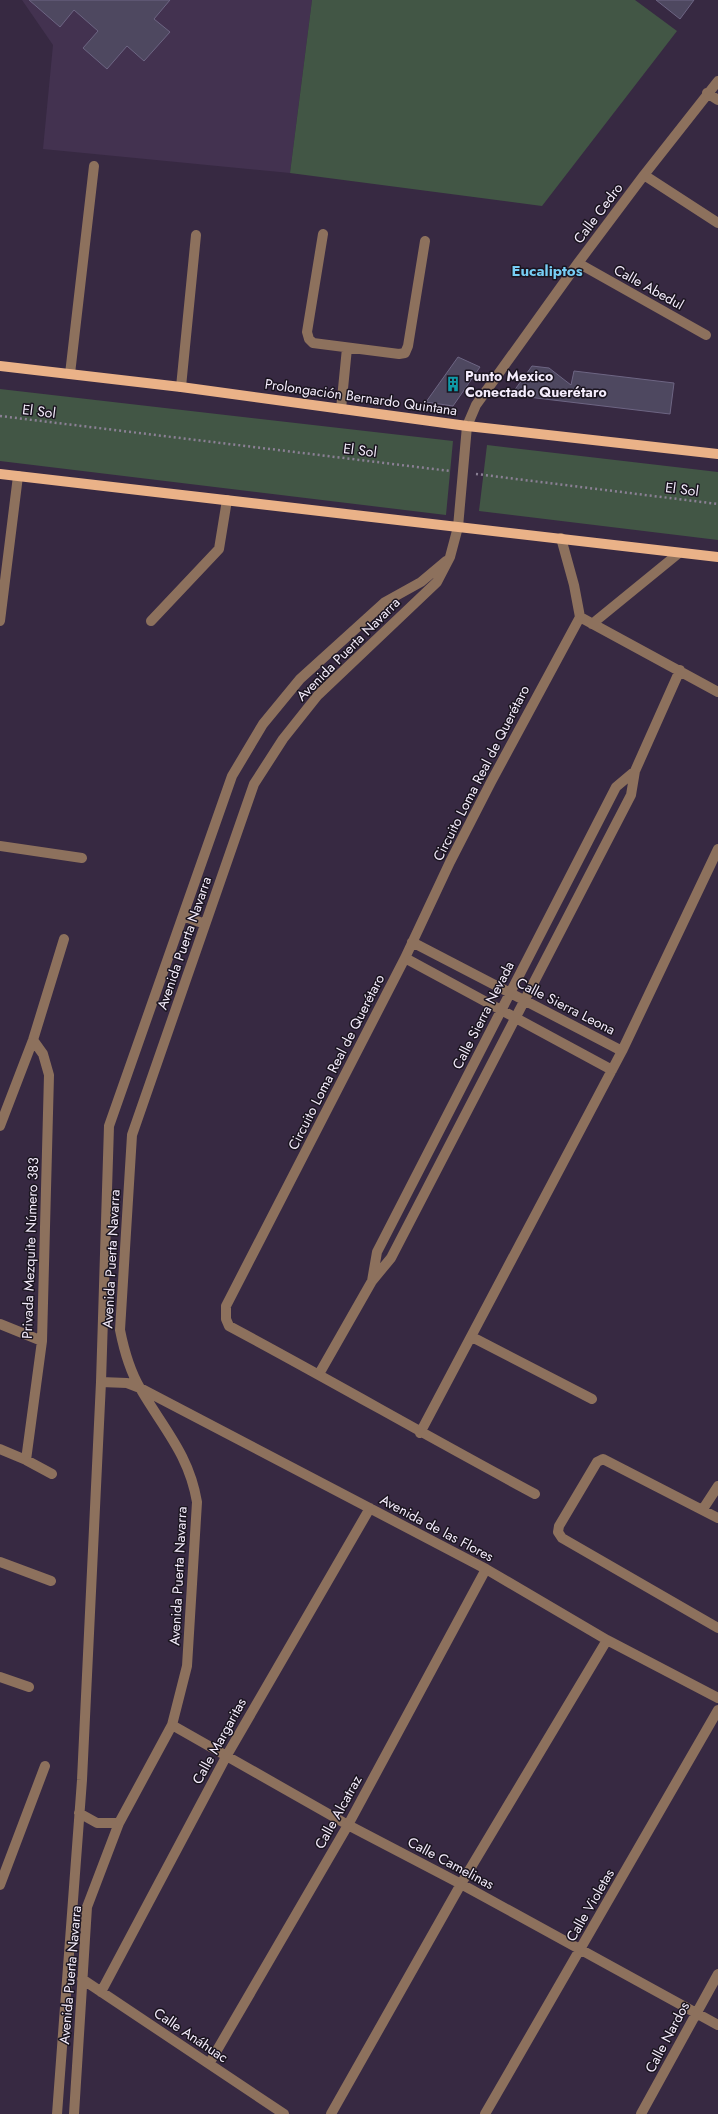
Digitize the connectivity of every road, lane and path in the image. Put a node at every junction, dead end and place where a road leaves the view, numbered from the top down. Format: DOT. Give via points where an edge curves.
graph roads {
  1 [pos="718,81"];
  2 [pos="707,93"];
  3 [pos="718,100"];
  4 [pos="94,166"];
  5 [pos="644,175"];
  6 [pos="718,223"];
  7 [pos="323,234"];
  8 [pos="196,235"];
  9 [pos="425,241"];
  10 [pos="578,263"];
  11 [pos="706,335"];
  12 [pos="347,348"];
  13 [pos="0,366"];
  14 [pos="70,374"];
  15 [pos="181,387"];
  16 [pos="340,409"];
  17 [pos="0,416"];
  18 [pos="467,426"];
  19 [pos="718,454"];
  20 [pos="463,472"];
  21 [pos="0,474"];
  22 [pos="18,476"];
  23 [pos="228,500"];
  24 [pos="718,504"];
  25 [pos="458,527"];
  26 [pos="561,538"];
  27 [pos="679,553"];
  28 [pos="450,557"];
  29 [pos="718,557"];
  30 [pos="580,617"];
  31 [pos="0,621"];
  32 [pos="152,621"];
  33 [pos="592,624"];
  34 [pos="680,670"];
  35 [pos="718,692"];
  36 [pos="635,771"];
  37 [pos="0,846"];
  38 [pos="718,849"];
  39 [pos="82,858"];
  40 [pos="183,916"];
  41 [pos="205,924"];
  42 [pos="64,939"];
  43 [pos="412,942"];
  44 [pos="405,958"];
  45 [pos="510,992"];
  46 [pos="526,1000"];
  47 [pos="501,1011"];
  48 [pos="516,1019"];
  49 [pos="33,1040"];
  50 [pos="622,1051"];
  51 [pos="612,1070"];
  52 [pos="0,1126"];
  53 [pos="372,1281"];
  54 [pos="0,1324"];
  55 [pos="472,1337"];
  56 [pos="42,1340"];
  57 [pos="319,1374"];
  58 [pos="101,1382"];
  59 [pos="140,1388"];
  60 [pos="592,1399"];
  61 [pos="420,1433"];
  62 [pos="0,1449"];
  63 [pos="26,1460"];
  64 [pos="52,1474"];
  65 [pos="718,1486"];
  66 [pos="535,1494"];
  67 [pos="370,1508"];
  68 [pos="703,1510"];
  69 [pos="718,1518"];
  70 [pos="0,1562"];
  71 [pos="486,1569"];
  72 [pos="51,1581"];
  73 [pos="718,1628"];
  74 [pos="607,1640"];
  75 [pos="0,1677"];
  76 [pos="29,1688"];
  77 [pos="718,1698"];
  78 [pos="718,1710"];
  79 [pos="172,1725"];
  80 [pos="227,1755"];
  81 [pos="46,1766"];
  82 [pos="79,1813"];
  83 [pos="120,1823"];
  84 [pos="348,1825"];
  85 [pos="461,1884"];
  86 [pos="0,1885"];
  87 [pos="581,1949"];
  88 [pos="718,1974"];
  89 [pos="82,1979"];
  90 [pos="101,1992"];
  91 [pos="696,2012"];
  92 [pos="718,2025"];
  93 [pos="209,2064"];
  94 [pos="58,2114"];
  95 [pos="74,2114"];
  96 [pos="284,2114"];
  97 [pos="331,2114"];
  98 [pos="486,2114"];
  99 [pos="642,2114"];
  1 -- 2 [label="street, Calle Cedro"];
  2 -- 3 [label="street"];
  2 -- 5 [label="street, Calle Cedro"];
  4 -- 14 [label="street"];
  5 -- 6 [label="street"];
  5 -- 10 [label="street, Calle Cedro"];
  7 -- 12 [label="street" via="308,339 313,343"];
  8 -- 15 [label="street"];
  9 -- 12 [label="street" via="405,353"];
  10 -- 11 [label="street, Calle Abedul"];
  10 -- 18 [label="street, Calle Cedro" via="476,405"];
  12 -- 16 [label="street"];
  13 -- 14 [label="main road, Prolongación Bernardo Quintana"];
  14 -- 15 [label="main road, Prolongación Bernardo Quintana"];
  15 -- 16 [label="main road, Prolongación Bernardo Quintana"];
  16 -- 18 [label="main road, Prolongación Bernardo Quintana"];
  17 -- 20 [label="path, El Sol"];
  18 -- 19 [label="main road, Prolongación Bernardo Quintana"];
  18 -- 20 [label="street, Avenida Puerta Navarra"];
  20 -- 24 [label="path, El Sol"];
  20 -- 25 [label="street, Avenida Puerta Navarra"];
  21 -- 22 [label="main road"];
  22 -- 23 [label="main road"];
  22 -- 31 [label="street"];
  23 -- 25 [label="main road"];
  23 -- 32 [label="street" via="219,549"];
  25 -- 26 [label="main road"];
  25 -- 28 [label="street, Avenida Puerta Navarra"];
  26 -- 27 [label="main road"];
  26 -- 30 [label="street"];
  27 -- 29 [label="main road"];
  27 -- 33 [label="street"];
  28 -- 40 [label="street, Avenida Puerta Navarra" via="421,582 385,602 300,679 263,724 232,776"];
  28 -- 41 [label="street, Avenida Puerta Navarra" via="437,582 318,695 283,739 254,784"];
  30 -- 33 [label="street"];
  30 -- 43 [label="street, Circuito Loma Real de Querétaro" via="491,782"];
  33 -- 34 [label="street"];
  34 -- 35 [label="street"];
  34 -- 36 [label="street, Calle Sierra Nevada"];
  36 -- 45 [label="street, Calle Sierra Nevada" via="616,788"];
  36 -- 46 [label="street, Calle Sierra Nevada" via="631,795"];
  37 -- 39 [label="street"];
  38 -- 50 [label="street"];
  40 -- 41 [label="street"];
  40 -- 58 [label="street, Avenida Puerta Navarra" via="109,1126"];
  41 -- 59 [label="street, Avenida Puerta Navarra" via="132,1136 120,1330 124,1350"];
  42 -- 49 [label="street"];
  43 -- 44 [label="street, Circuito Loma Real de Querétaro"];
  43 -- 45 [label="street, Calle Sierra Leona"];
  44 -- 47 [label="street"];
  44 -- 57 [label="street, Circuito Loma Real de Querétaro" via="226,1306 229,1326"];
  45 -- 46 [label="street, Calle Sierra Leona"];
  45 -- 47 [label="street, Calle Sierra Nevada"];
  46 -- 48 [label="street, Calle Sierra Nevada"];
  46 -- 50 [label="street, Calle Sierra Leona"];
  47 -- 48 [label="street"];
  47 -- 53 [label="street, Calle Sierra Nevada" via="377,1252"];
  48 -- 51 [label="street"];
  48 -- 53 [label="street, Calle Sierra Nevada" via="391,1258"];
  49 -- 52 [label="street"];
  49 -- 56 [label="street, Privada Mezquite Número 383" via="43,1054 49,1075"];
  50 -- 51 [label="street"];
  51 -- 55 [label="street"];
  53 -- 57 [label="street, Calle Sierra Nevada"];
  54 -- 56 [label="street"];
  55 -- 60 [label="street"];
  55 -- 61 [label="street"];
  56 -- 63 [label="street, Privada Mezquite Número 383"];
  57 -- 61 [label="street, Circuito Loma Real de Querétaro"];
  58 -- 59 [label="street, Avenida de las Flores" via="127,1383"];
  58 -- 82 [label="street, Avenida Puerta Navarra"];
  59 -- 67 [label="street, Avenida de las Flores"];
  59 -- 79 [label="street, Avenida Puerta Navarra" via="183,1457 194,1484 197,1502 187,1666"];
  61 -- 66 [label="street, Circuito Loma Real de Querétaro"];
  62 -- 63 [label="street"];
  63 -- 64 [label="street"];
  65 -- 68 [label="street"];
  67 -- 71 [label="street, Avenida de las Flores"];
  67 -- 80 [label="street, Calle Margaritas"];
  68 -- 69 [label="street"];
  68 -- 73 [label="street" via="603,1459 597,1462 559,1526 558,1532 562,1538"];
  70 -- 72 [label="street"];
  71 -- 74 [label="street, Avenida de las Flores"];
  71 -- 84 [label="street, Calle Alcatraz"];
  74 -- 77 [label="street, Avenida de las Flores"];
  74 -- 85 [label="street"];
  75 -- 76 [label="street"];
  78 -- 87 [label="street, Calle Violetas"];
  79 -- 80 [label="street, Calle Camelinas"];
  79 -- 83 [label="street, Avenida Puerta Navarra"];
  80 -- 84 [label="street, Calle Camelinas"];
  80 -- 90 [label="street, Calle Margaritas"];
  81 -- 86 [label="street"];
  82 -- 83 [label="street" via="97,1823"];
  82 -- 94 [label="street, Avenida Puerta Navarra"];
  83 -- 89 [label="street, Avenida Puerta Navarra" via="87,1907"];
  84 -- 85 [label="street, Calle Camelinas"];
  84 -- 93 [label="street, Calle Alcatraz"];
  85 -- 87 [label="street, Calle Camelinas"];
  85 -- 97 [label="street"];
  87 -- 91 [label="street, Calle Camelinas"];
  87 -- 98 [label="street, Calle Violetas"];
  88 -- 91 [label="street, Calle Nardos"];
  89 -- 90 [label="street, Calle Anáhuac"];
  89 -- 95 [label="street, Avenida Puerta Navarra"];
  90 -- 93 [label="street, Calle Anáhuac"];
  91 -- 92 [label="street, Calle Camelinas"];
  91 -- 99 [label="street, Calle Nardos"];
  93 -- 96 [label="street, Calle Anáhuac"];
}
